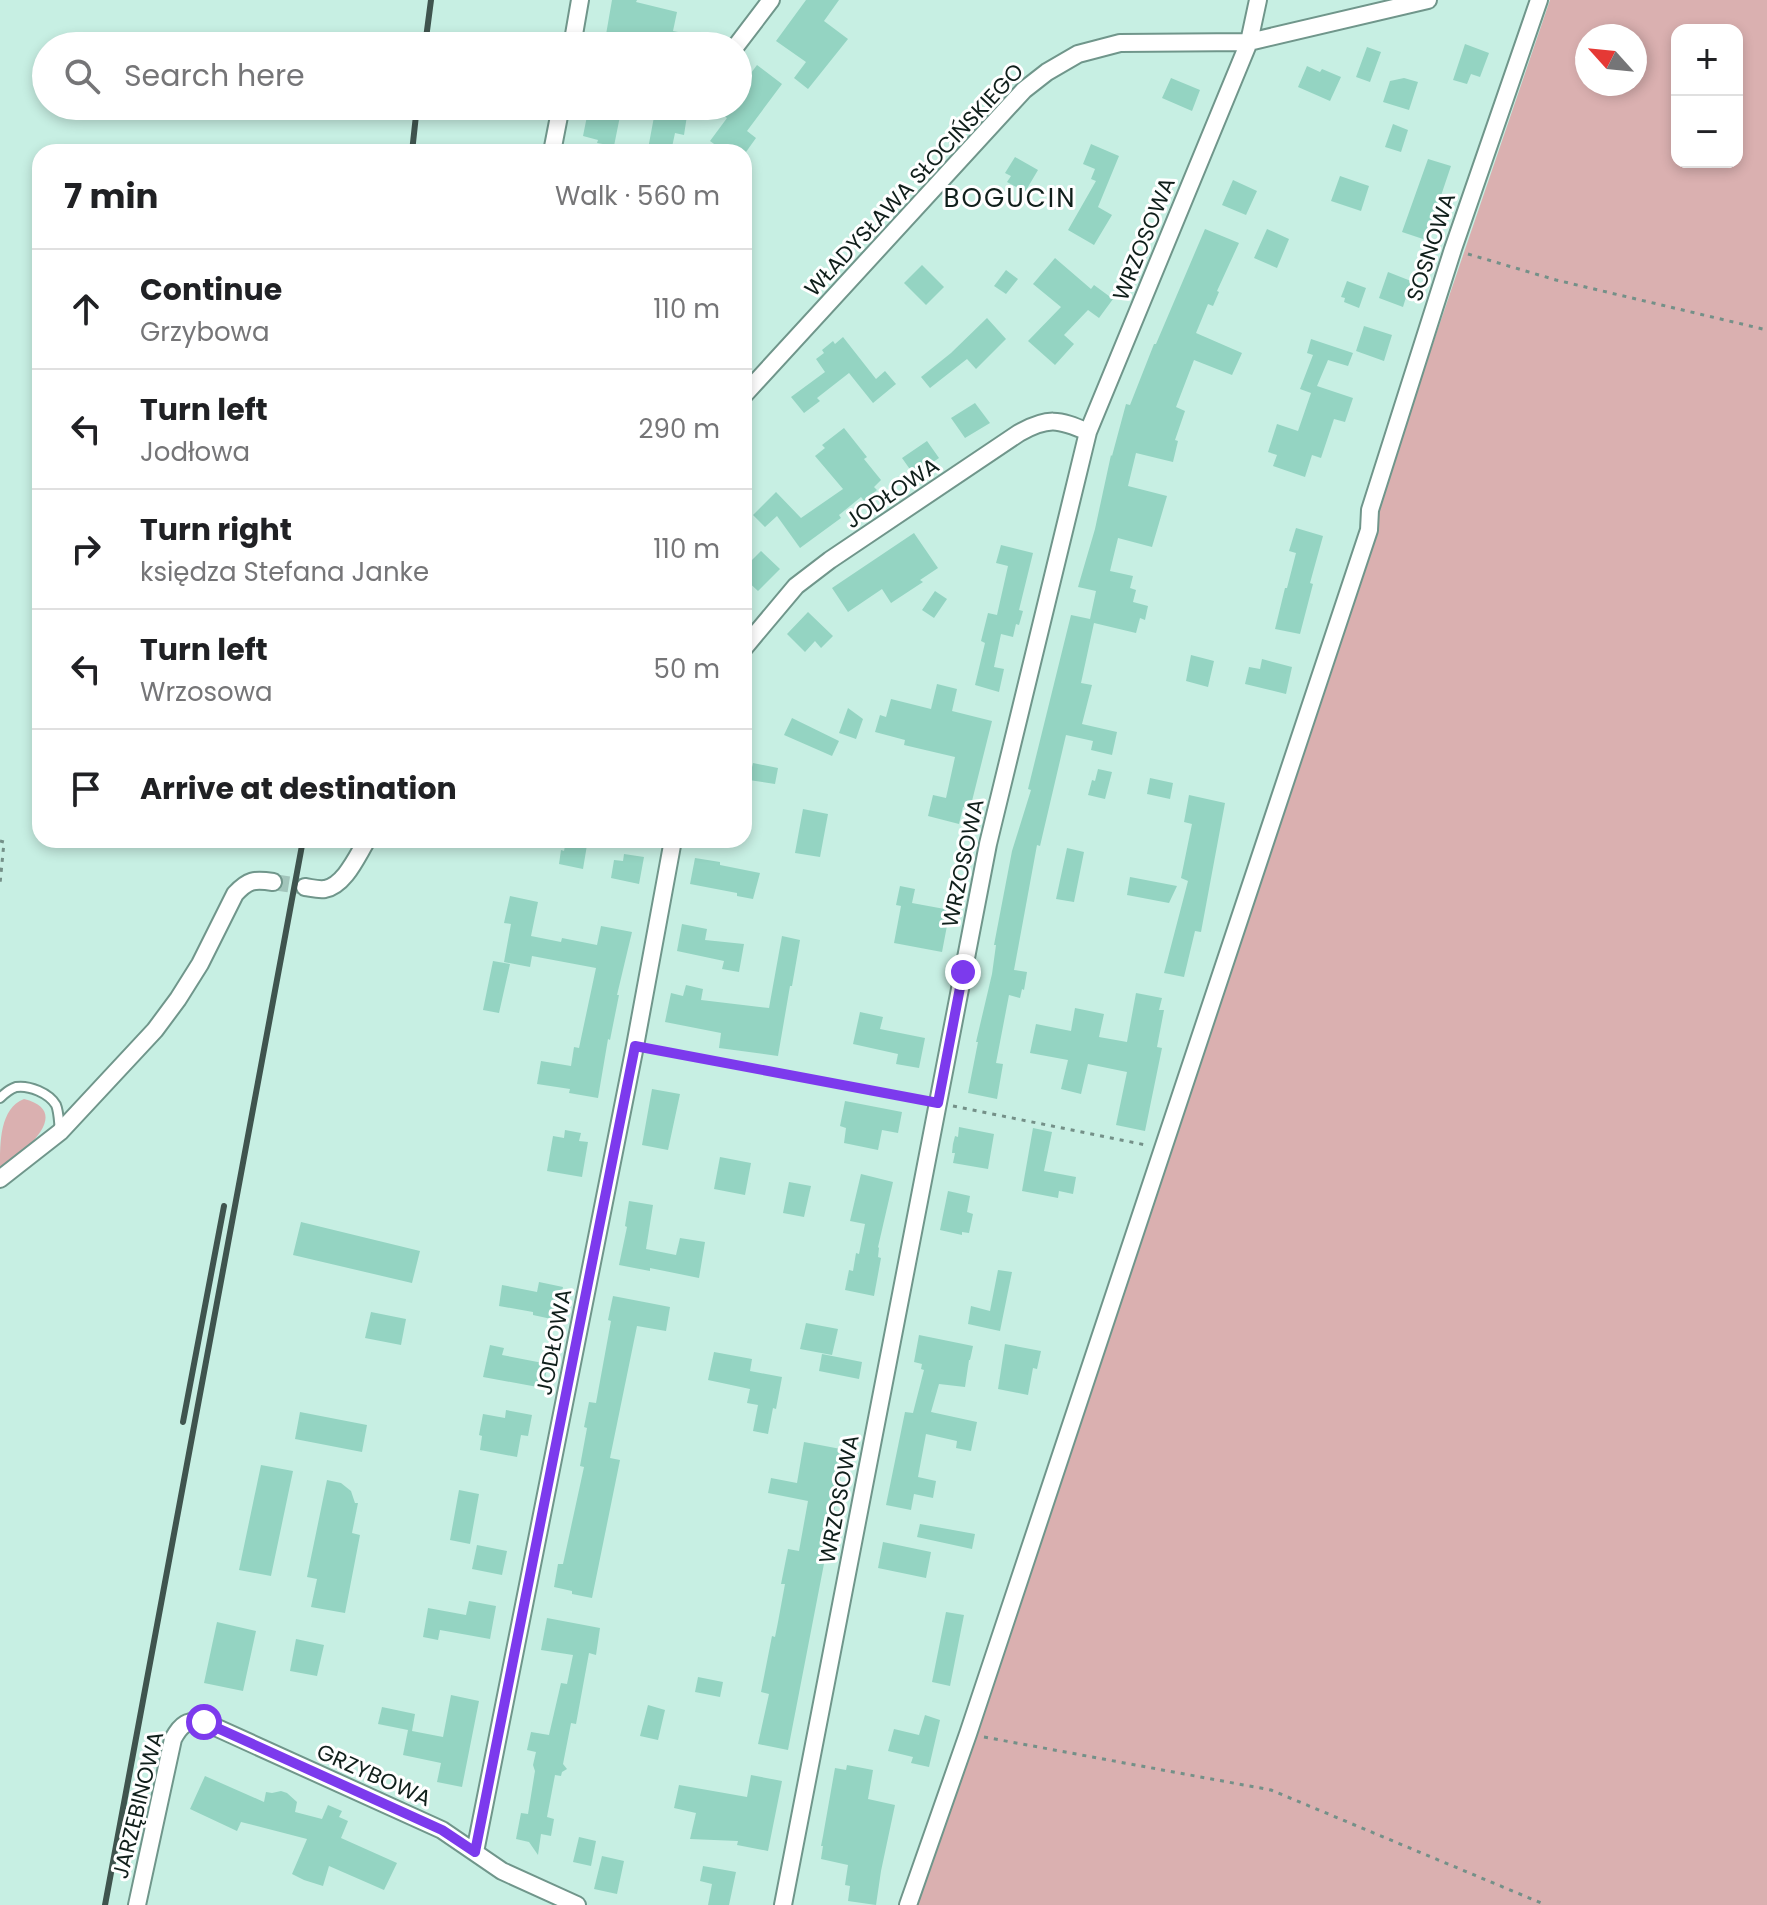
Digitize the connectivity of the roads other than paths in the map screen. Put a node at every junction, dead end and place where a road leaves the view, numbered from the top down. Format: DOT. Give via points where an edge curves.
graph roads {
  1 [pos="580,0"];
  2 [pos="771,0"];
  3 [pos="1258,0"];
  4 [pos="1428,0"];
  5 [pos="1535,1"];
  6 [pos="574,32"];
  7 [pos="747,32"];
  8 [pos="1249,42"];
  9 [pos="558,120"];
  10 [pos="554,144"];
  11 [pos="752,386"];
  12 [pos="1088,432"];
  13 [pos="752,638"];
  14 [pos="362,848"];
  15 [pos="672,848"];
  16 [pos="273,882"];
  17 [pos="305,887"];
  18 [pos="0,1098"];
  19 [pos="60,1132"];
  20 [pos="0,1179"];
  21 [pos="190,1720"];
  22 [pos="475,1852"];
  23 [pos="137,1905"];
  24 [pos="577,1905"];
  25 [pos="783,1905"];
  26 [pos="908,1905"];
  1 -- 6 [label="street"];
  2 -- 7 [label="street"];
  3 -- 8 [label="street, WRZOSOWA"];
  4 -- 8 [label="street, WŁADYSŁAWA SŁOCIŃSKIEGO"];
  5 -- 26 [label="street, SOSNOWA" via="1370,510 1369,530"];
  8 -- 11 [label="street, WŁADYSŁAWA SŁOCIŃSKIEGO" via="1120,43 1078,54 1047,72 1024,90"];
  8 -- 12 [label="street, WRZOSOWA"];
  9 -- 10 [label="street"];
  12 -- 13 [label="street, JODŁOWA" via="1064,422 1037,424 1019,433 796,586"];
  12 -- 25 [label="street, WRZOSOWA" via="988,844"];
  14 -- 17 [label="street" via="337,883 326,889"];
  15 -- 22 [label="street, JODŁOWA"];
  16 -- 19 [label="street" via="244,884 235,894 178,999"];
  18 -- 19 [label="lane" via="17,1087 45,1094 56,1106"];
  19 -- 20 [label="street"];
  21 -- 22 [label="street, GRZYBOWA" via="442,1830"];
  21 -- 23 [label="street, JARZĘBINOWA" via="173,1739"];
  22 -- 24 [label="street, GRZYBOWA" via="502,1871"];
}
